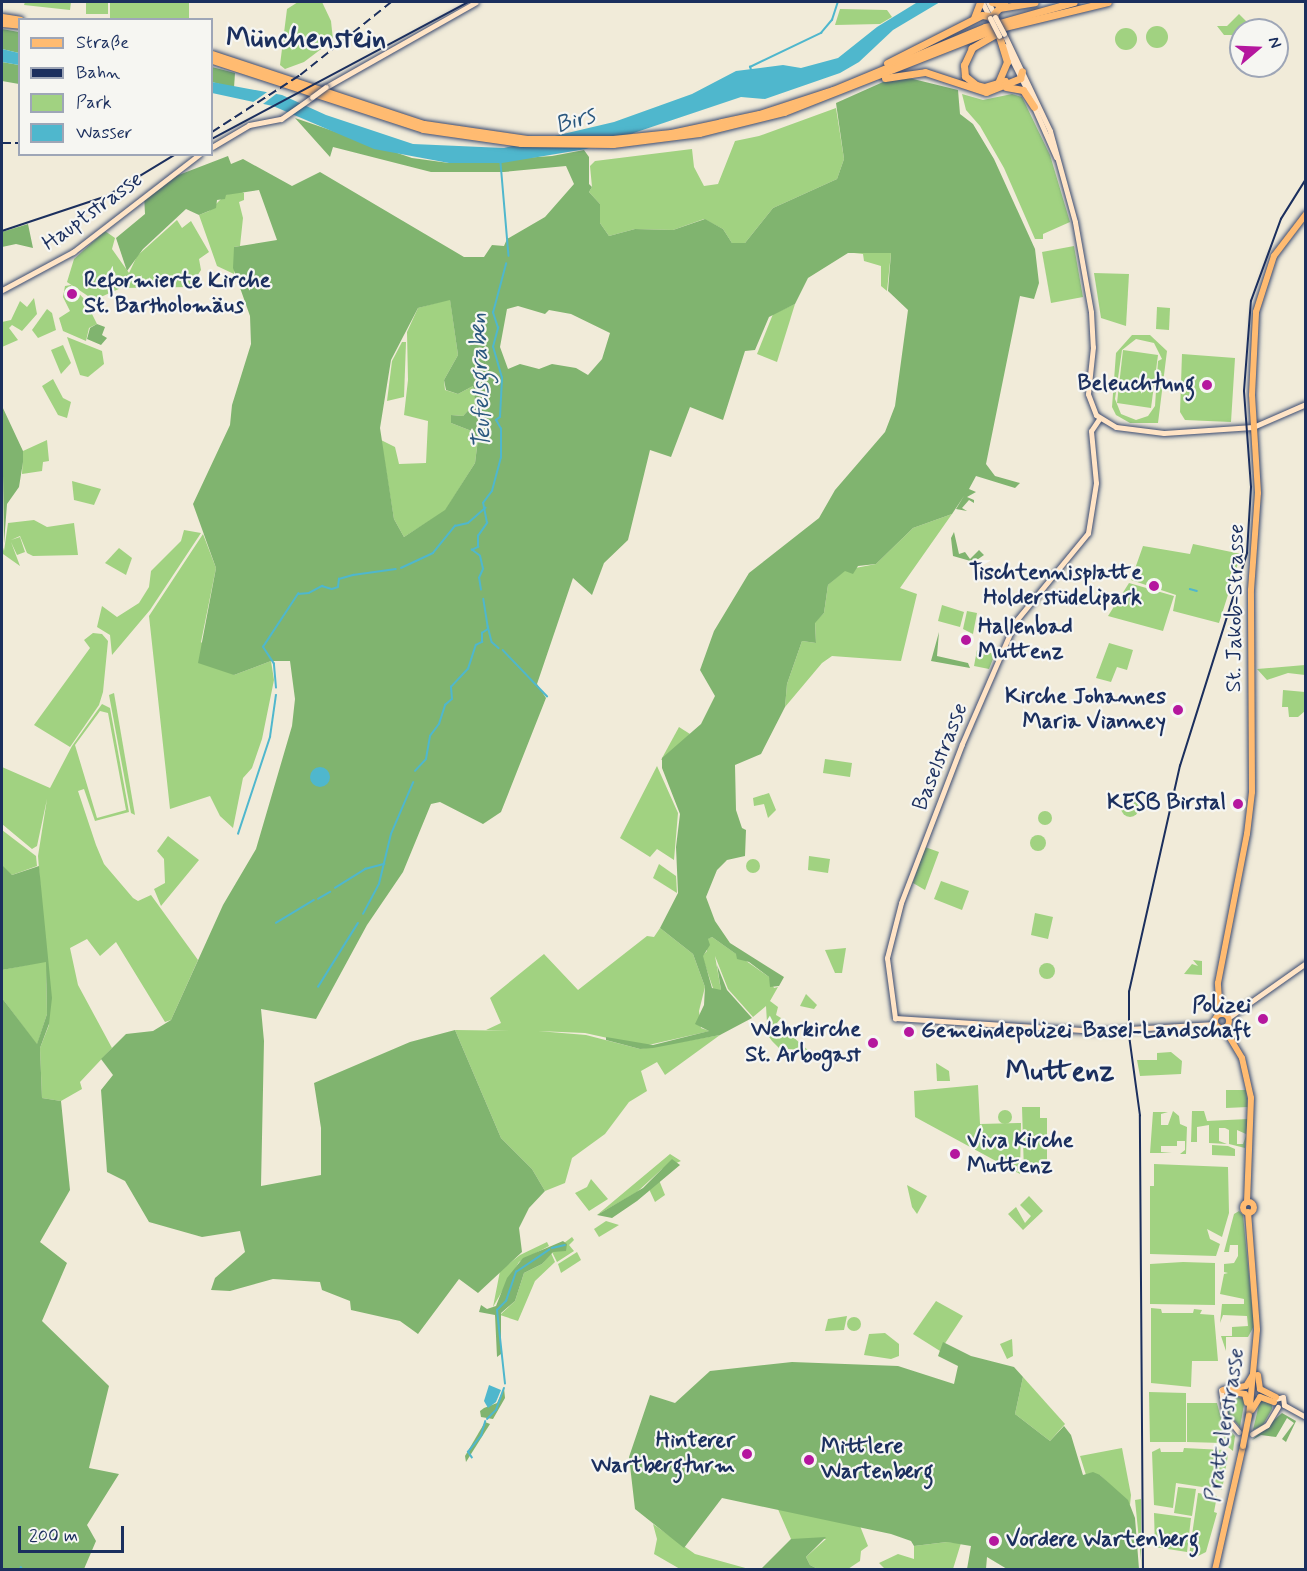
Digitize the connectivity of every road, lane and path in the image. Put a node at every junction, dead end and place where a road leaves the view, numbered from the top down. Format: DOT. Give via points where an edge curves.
graph roads {
  1 [pos="476,2"];
  2 [pos="1035,2"];
  3 [pos="1074,2"];
  4 [pos="1108,2"];
  5 [pos="986,3"];
  6 [pos="1008,5"];
  7 [pos="992,15"];
  8 [pos="2,17"];
  9 [pos="1034,18"];
  10 [pos="18,20"];
  11 [pos="972,20"];
  12 [pos="2,23"];
  13 [pos="18,25"];
  14 [pos="1001,35"];
  15 [pos="213,54"];
  16 [pos="213,60"];
  17 [pos="1022,76"];
  18 [pos="855,87"];
  19 [pos="997,87"];
  20 [pos="806,99"];
  21 [pos="1034,107"];
  22 [pos="213,146"];
  23 [pos="197,156"];
  24 [pos="1059,161"];
  25 [pos="1305,214"];
  26 [pos="2,290"];
  27 [pos="1305,404"];
  28 [pos="1099,419"];
  29 [pos="1253,427"];
  30 [pos="1305,963"];
  31 [pos="1220,1014"];
  32 [pos="1228,1018"];
  33 [pos="1215,1024"];
  34 [pos="1224,1028"];
  35 [pos="1257,1343"];
  36 [pos="1222,1390"];
  37 [pos="1278,1403"];
  38 [pos="1249,1416"];
  39 [pos="1305,1417"];
  40 [pos="1239,1432"];
  41 [pos="1252,1434"];
  42 [pos="1215,1569"];
  1 -- 22 [label="main road, bridge" via="326,87 285,116 249,125"];
  2 -- 6 [label="highway"];
  3 -- 20 [label="highway" via="985,27"];
  4 -- 9 [label="highway"];
  5 -- 6 [label="highway"];
  5 -- 7 [label="main road"];
  5 -- 11 [label="highway"];
  6 -- 7 [label="highway"];
  7 -- 11 [label="highway"];
  7 -- 14 [label="main road, bridge"];
  8 -- 10 [label="highway"];
  9 -- 18 [label="highway" via="976,36"];
  9 -- 19 [label="highway" via="984,40 966,56 964,70 968,80 980,87"];
  11 -- 20 [label="highway"];
  12 -- 13 [label="highway"];
  14 -- 17 [label="main road"];
  14 -- 19 [label="highway" via="1007,65"];
  15 -- 20 [label="highway" via="424,124 511,137 586,140 648,136 741,119"];
  16 -- 18 [label="highway" via="377,117 491,140 570,145 632,142 742,124"];
  17 -- 19 [label="highway"];
  17 -- 21 [label="main road"];
  17 -- 24 [label="main road"];
  18 -- 19 [label="highway" via="925,72 979,91"];
  19 -- 21 [label="highway" via="1020,88"];
  21 -- 24 [label="main road"];
  23 -- 26 [label="main road, Hauptstrasse" via="73,252"];
  24 -- 28 [label="main road" via="1089,300 1093,347 1088,394"];
  25 -- 29 [label="main road, St. Jakob-Strasse" via="1274,255 1258,300"];
  27 -- 29 [label="main road"];
  28 -- 29 [label="main road" via="1116,427 1149,432"];
  28 -- 33 [label="main road, Baselstrasse" via="1091,432 1096,483 1088,533 1015,622 901,903 889,946 895,1018 1094,1031"];
  29 -- 31 [label="main road, St. Jakob-Strasse" via="1258,493 1251,590 1252,792 1218,983"];
  30 -- 32 [label="main road"];
  31 -- 32 [label="main road"];
  31 -- 33 [label="main road"];
  32 -- 34 [label="main road"];
  33 -- 34 [label="main road"];
  34 -- 35 [label="main road, Prattelerstrasse" via="1242,1058 1251,1098 1247,1201 1254,1206 1248,1212"];
  35 -- 36 [label="main road" via="1250,1383"];
  35 -- 37 [label="main road" via="1259,1386"];
  35 -- 38 [label="main road, Prattelerstrasse"];
  36 -- 38 [label="main road" via="1245,1394"];
  36 -- 40 [label="main road" via="1225,1415"];
  37 -- 38 [label="main road" via="1260,1397"];
  37 -- 39 [label="main road"];
  37 -- 41 [label="main road" via="1267,1425"];
  38 -- 42 [label="main road, Prattelerstrasse, bridge"];
}
